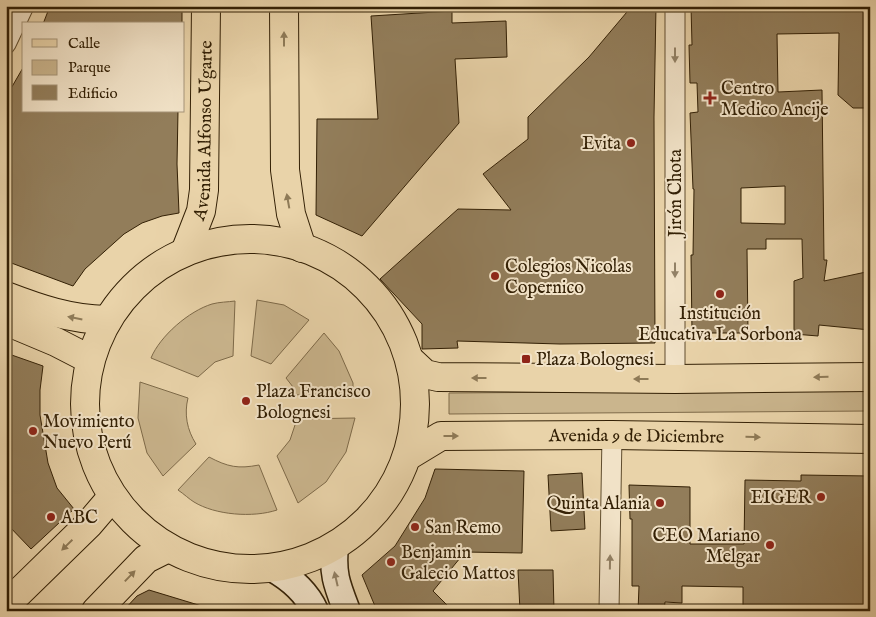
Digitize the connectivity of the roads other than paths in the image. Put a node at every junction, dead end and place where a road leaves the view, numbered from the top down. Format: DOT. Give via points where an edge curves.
graph roads {
  1 [pos="24,6"];
  2 [pos="206,6"];
  3 [pos="284,6"];
  4 [pos="675,6"];
  5 [pos="6,44"];
  6 [pos="302,248"];
  7 [pos="186,252"];
  8 [pos="6,296"];
  9 [pos="106,320"];
  10 [pos="6,321"];
  11 [pos="90,359"];
  12 [pos="410,360"];
  13 [pos="870,377"];
  14 [pos="675,379"];
  15 [pos="612,435"];
  16 [pos="870,439"];
  17 [pos="408,456"];
  18 [pos="112,497"];
  19 [pos="335,546"];
  20 [pos="168,548"];
  21 [pos="272,568"];
  22 [pos="6,605"];
  23 [pos="96,611"];
  24 [pos="315,611"];
  25 [pos="347,611"];
  26 [pos="609,611"];
  1 -- 5 [label="street"];
  2 -- 7 [label="main road, Avenida Alfonso Ugarte" via="204,190 201,211"];
  6 -- 3 [label="main road, one-way" via="291,214 285,170"];
  4 -- 14 [label="street, Jirón Chota, one-way"];
  6 -- 7 [label="main road" via="254,239 211,243"];
  6 -- 12 [label="main road" via="343,267 377,298 402,338"];
  7 -- 9 [label="main road" via="140,280"];
  9 -- 8 [label="main road, one-way" via="86,320 44,311"];
  9 -- 11 [label="main road"];
  10 -- 11 [label="main road"];
  11 -- 18 [label="main road" via="84,391 86,430 94,461"];
  14 -- 12 [label="main road, one-way" via="438,378 425,374"];
  12 -- 17 [label="main road" via="416,408"];
  13 -- 14 [label="main road, one-way"];
  15 -- 16 [label="main road, Avenida 9 de Diciembre, one-way"];
  17 -- 15 [label="main road, Avenida 9 de Diciembre, one-way" via="441,436"];
  26 -- 15 [label="street, one-way"];
  17 -- 19 [label="main road" via="386,498 372,516"];
  18 -- 20 [label="main road" via="135,524"];
  18 -- 22 [label="main road, one-way"];
  19 -- 21 [label="main road" via="312,557"];
  25 -- 19 [label="main road, one-way" via="335,581"];
  20 -- 21 [label="main road" via="192,560 219,567"];
  23 -- 20 [label="main road, one-way" via="146,559"];
  21 -- 24 [label="main road" via="303,592"];
}
